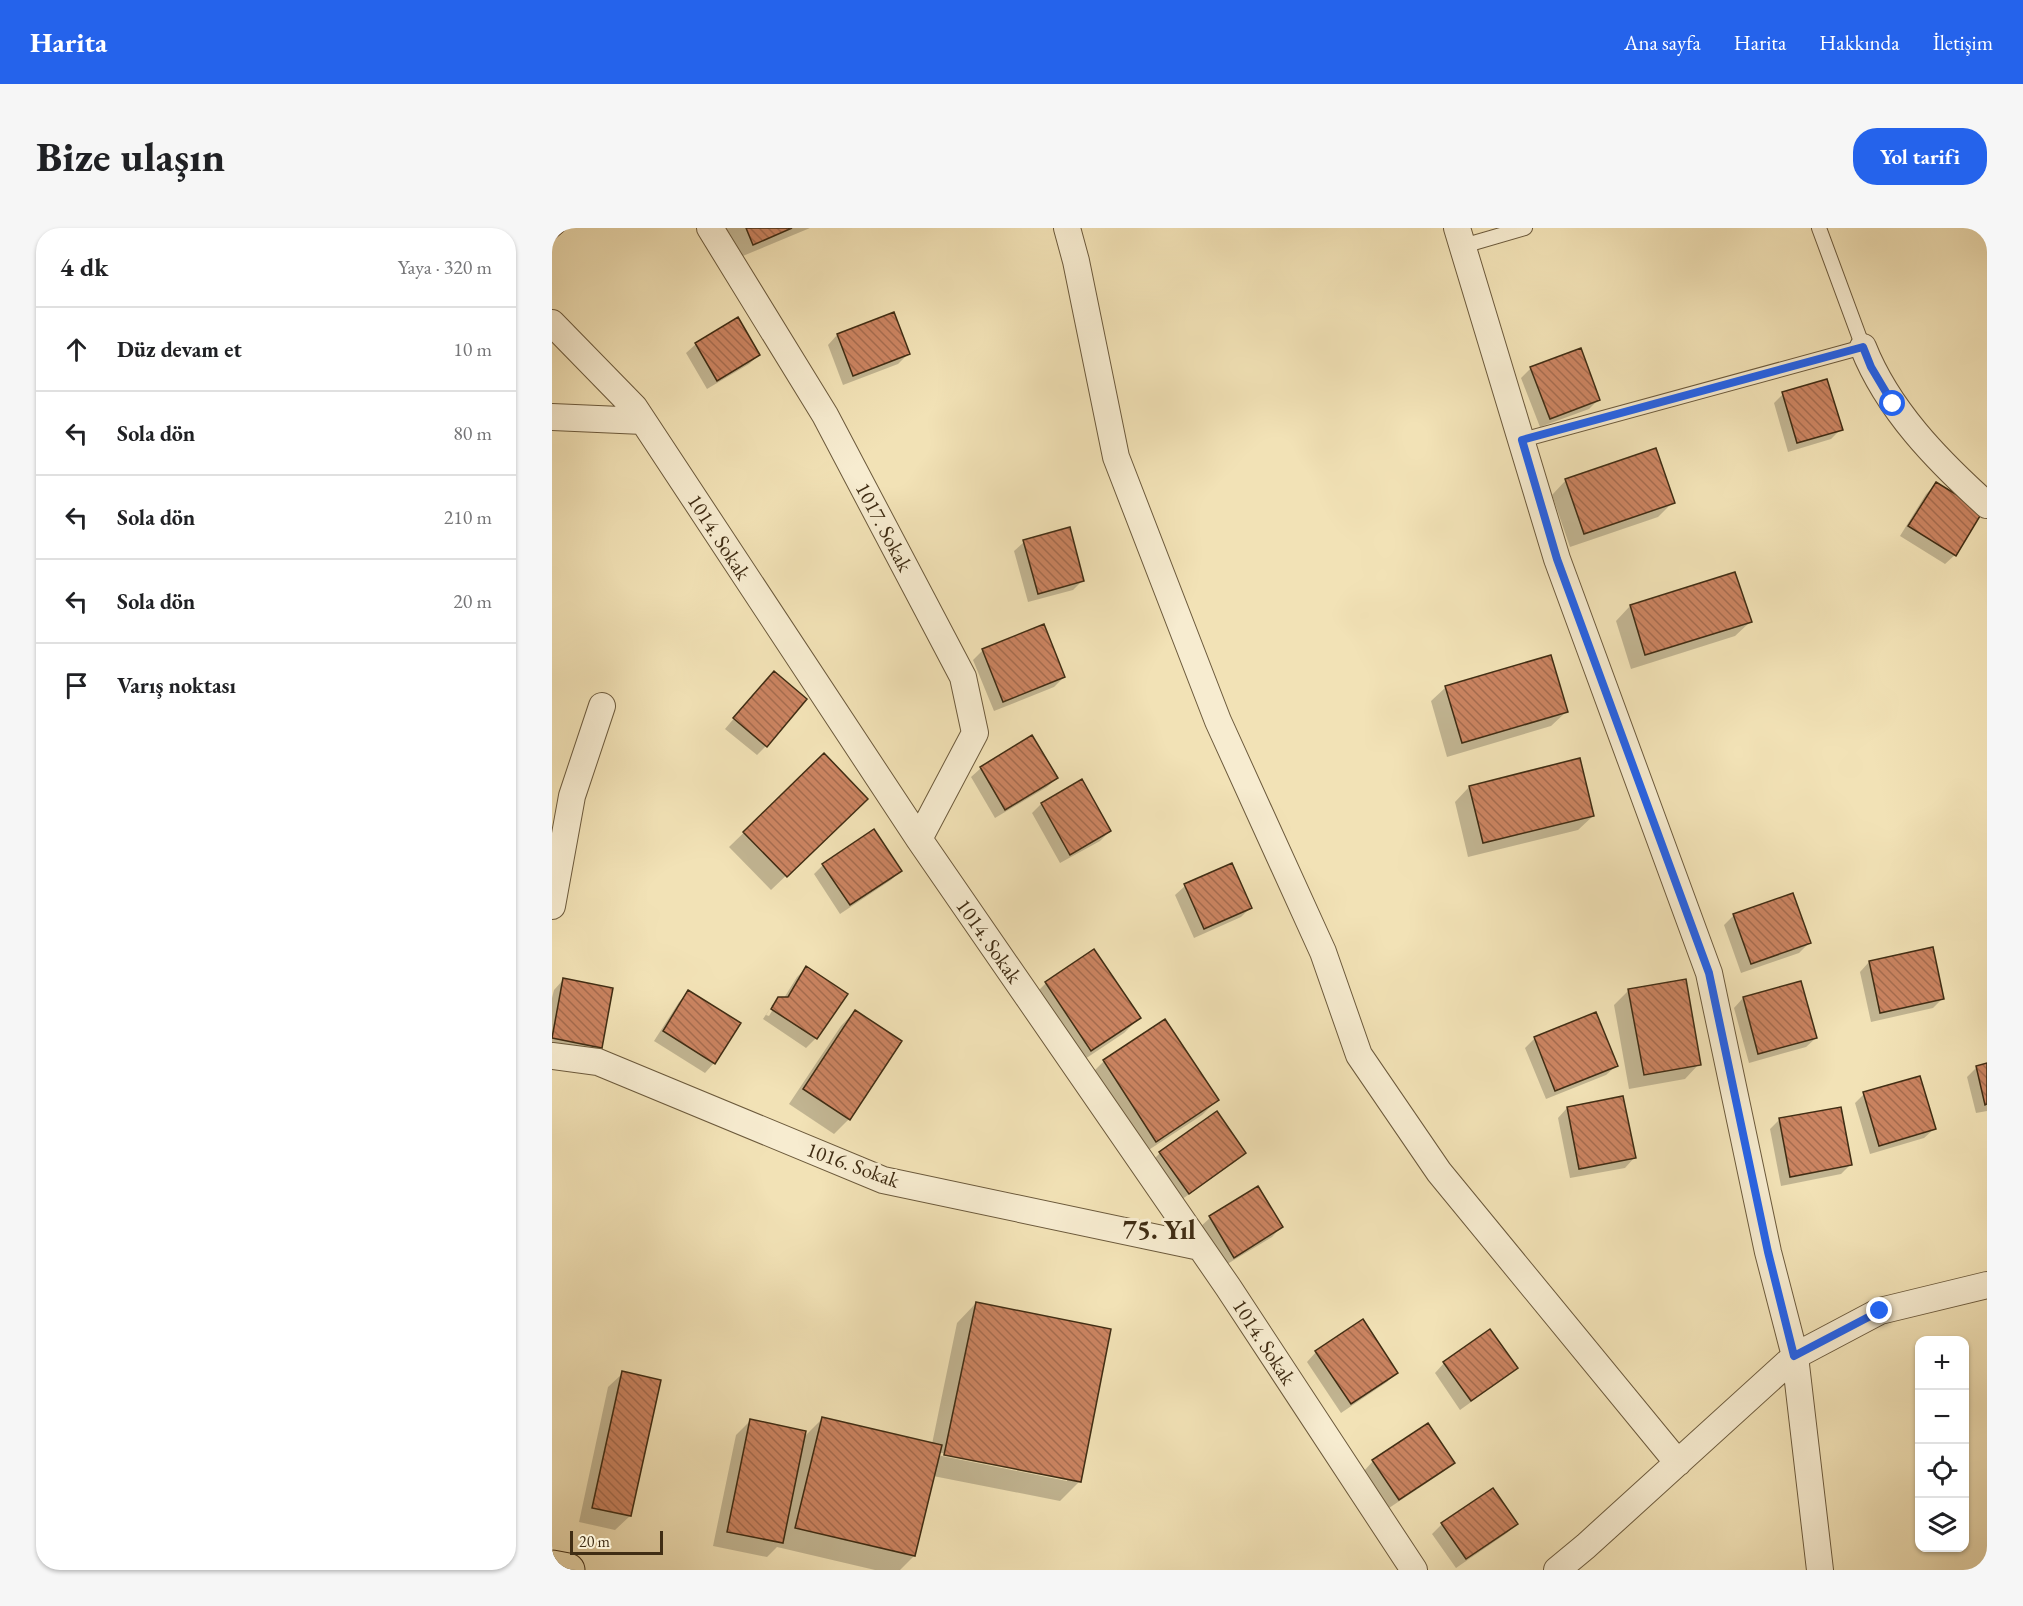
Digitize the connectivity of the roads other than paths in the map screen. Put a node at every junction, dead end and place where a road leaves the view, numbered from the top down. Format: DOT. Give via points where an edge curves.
graph roads {
  1 [pos="710,228"];
  2 [pos="1067,228"];
  3 [pos="1525,228"];
  4 [pos="1819,228"];
  5 [pos="1460,237"];
  6 [pos="552,323"];
  7 [pos="1863,347"];
  8 [pos="552,417"];
  9 [pos="643,421"];
  10 [pos="1522,440"];
  11 [pos="1987,505"];
  12 [pos="602,706"];
  13 [pos="562,794"];
  14 [pos="919,839"];
  15 [pos="552,906"];
  16 [pos="552,1056"];
  17 [pos="1200,1247"];
  18 [pos="1987,1285"];
  19 [pos="1794,1356"];
  20 [pos="1678,1463"];
  21 [pos="552,1567"];
  22 [pos="568,1570"];
  23 [pos="1414,1570"];
  24 [pos="1557,1570"];
  25 [pos="1820,1570"];
  1 -- 14 [label="street, 1017. Sokak" via="825,415 963,677 975,733"];
  2 -- 20 [label="street" via="1116,457 1218,720 1323,952 1359,1055 1439,1172"];
  3 -- 5 [label="lane"];
  4 -- 7 [label="lane"];
  5 -- 10 [label="street"];
  6 -- 9 [label="street, 1014. Sokak"];
  7 -- 10 [label="lane"];
  7 -- 11 [label="street" via="1893,404 1936,457"];
  8 -- 9 [label="street"];
  9 -- 14 [label="street, 1014. Sokak"];
  10 -- 19 [label="street" via="1557,559 1709,973"];
  12 -- 13 [label="street"];
  13 -- 15 [label="street"];
  14 -- 17 [label="street, 1014. Sokak"];
  16 -- 17 [label="street, 1016. Sokak" via="598,1062 883,1179"];
  17 -- 23 [label="street, 1014. Sokak"];
  18 -- 19 [label="street" via="1880,1311"];
  19 -- 20 [label="street"];
  19 -- 25 [label="street"];
  20 -- 24 [label="street"];
  21 -- 22 [label="highway"];
}
